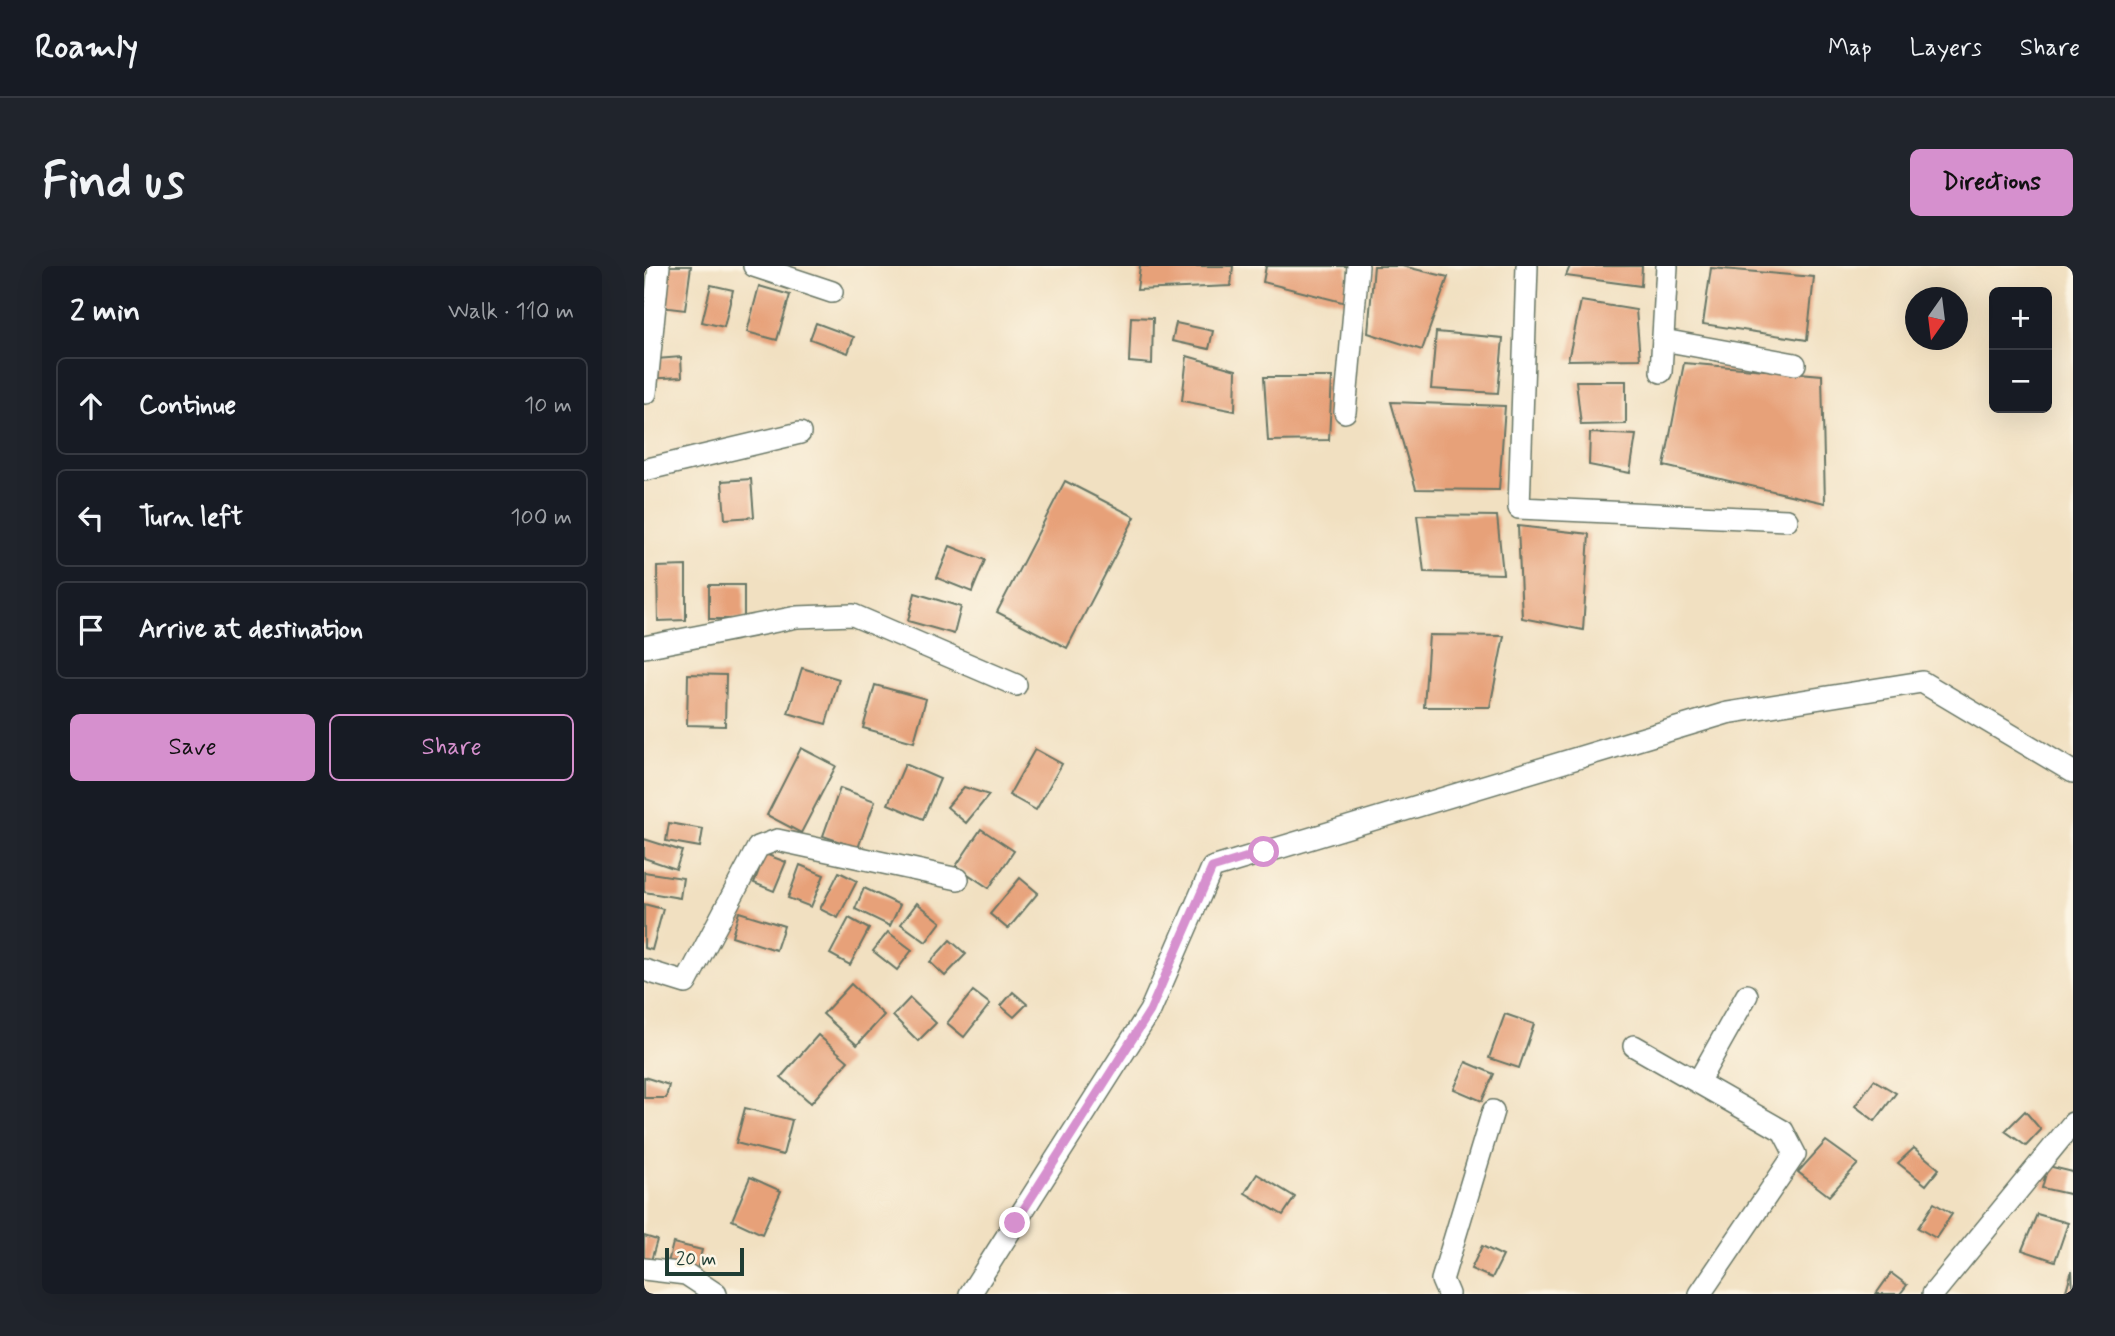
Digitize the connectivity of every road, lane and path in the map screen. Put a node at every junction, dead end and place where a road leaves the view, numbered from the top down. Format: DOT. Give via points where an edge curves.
graph roads {
  1 [pos="659,266"];
  2 [pos="754,266"];
  3 [pos="1358,266"];
  4 [pos="1527,266"];
  5 [pos="1667,266"];
  6 [pos="832,292"];
  7 [pos="1663,340"];
  8 [pos="1795,364"];
  9 [pos="1661,372"];
  10 [pos="646,393"];
  11 [pos="1345,412"];
  12 [pos="800,433"];
  13 [pos="644,470"];
  14 [pos="1787,520"];
  15 [pos="644,647"];
  16 [pos="1016,685"];
  17 [pos="2073,772"];
  18 [pos="958,879"];
  19 [pos="644,970"];
  20 [pos="1747,995"];
  21 [pos="1634,1046"];
  22 [pos="1698,1082"];
  23 [pos="1493,1111"];
  24 [pos="2073,1123"];
  25 [pos="644,1269"];
  26 [pos="684,1284"];
  27 [pos="716,1294"];
  28 [pos="970,1294"];
  29 [pos="1448,1294"];
  30 [pos="1700,1294"];
  31 [pos="1933,1294"];
  1 -- 10 [label="street"];
  2 -- 6 [label="street"];
  3 -- 11 [label="street"];
  4 -- 14 [label="street" via="1519,508"];
  5 -- 7 [label="street"];
  7 -- 8 [label="street"];
  7 -- 9 [label="street"];
  12 -- 13 [label="street"];
  15 -- 16 [label="street" via="797,617 853,615"];
  17 -- 28 [label="street" via="1922,682 1727,713 1212,868 1150,1011"];
  18 -- 19 [label="street" via="777,840 758,847 687,983"];
  20 -- 22 [label="street"];
  21 -- 22 [label="street"];
  22 -- 30 [label="street" via="1783,1131 1795,1154"];
  23 -- 29 [label="street" via="1442,1280"];
  24 -- 31 [label="street"];
  25 -- 26 [label="street"];
  26 -- 27 [label="street"];
}
